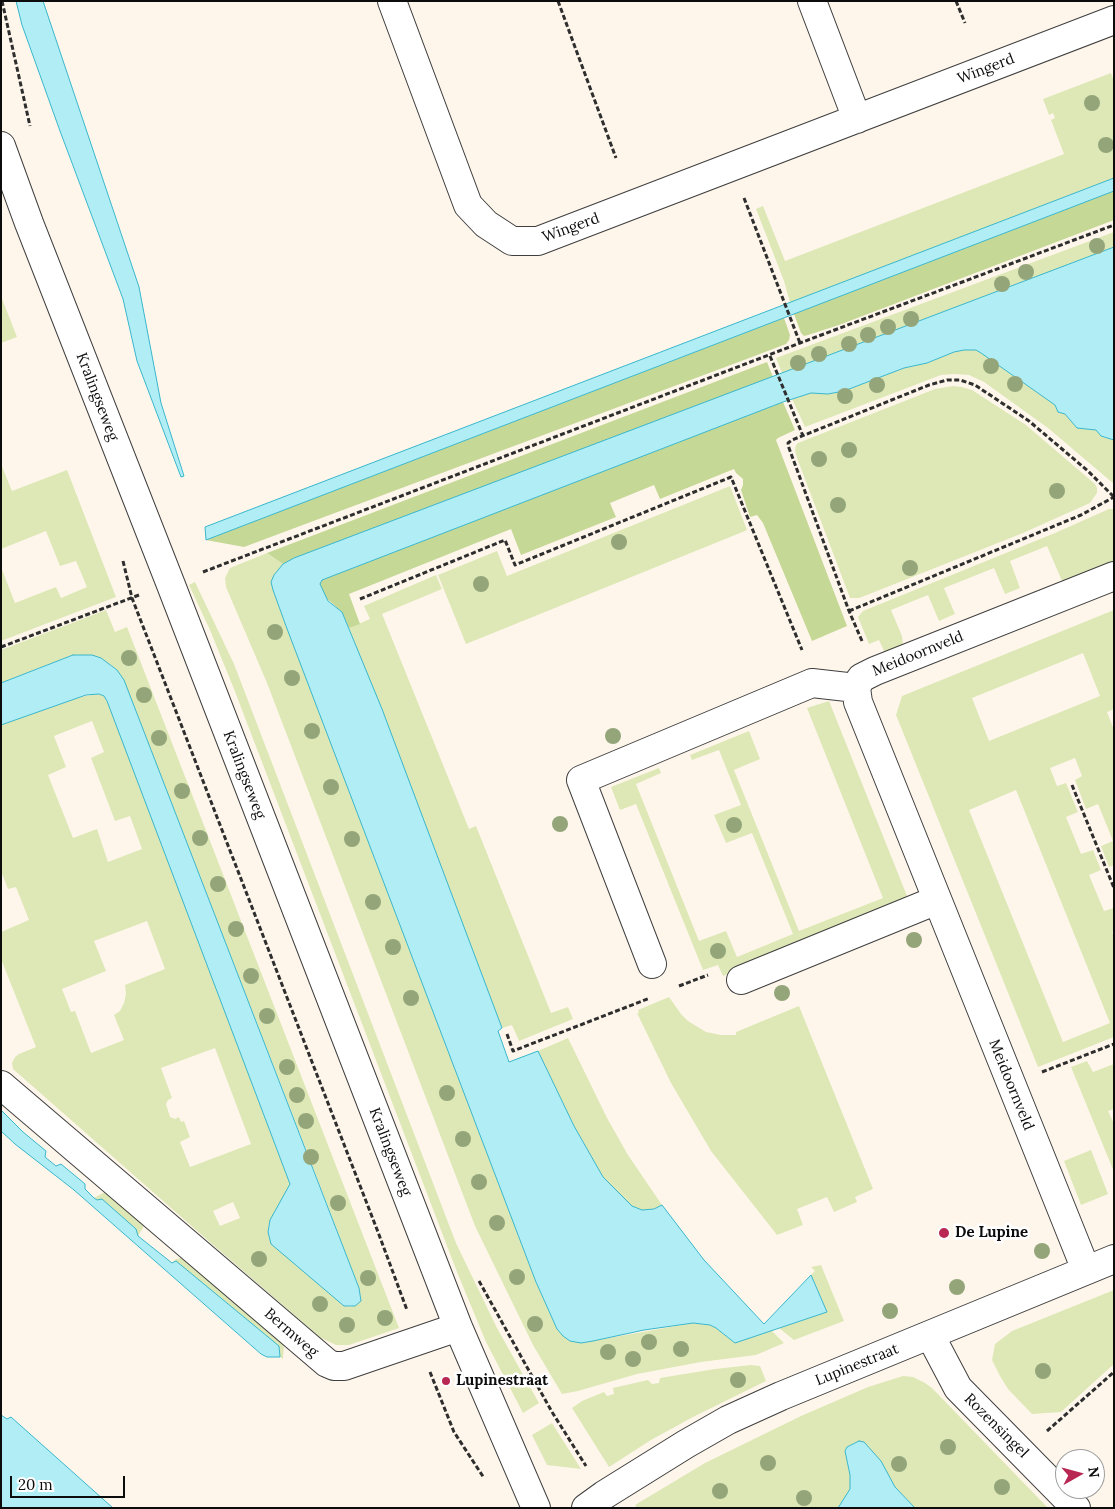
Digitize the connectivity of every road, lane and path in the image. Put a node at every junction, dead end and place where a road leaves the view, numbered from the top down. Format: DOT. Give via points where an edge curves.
graph roads {
  1 [pos="392,1"];
  2 [pos="558,1"];
  3 [pos="812,1"];
  4 [pos="956,1"];
  5 [pos="1114,20"];
  6 [pos="965,24"];
  7 [pos="858,119"];
  8 [pos="1,146"];
  9 [pos="616,158"];
  10 [pos="732,167"];
  11 [pos="1,173"];
  12 [pos="28,223"];
  13 [pos="1114,225"];
  14 [pos="800,343"];
  15 [pos="770,356"];
  16 [pos="803,436"];
  17 [pos="1114,497"];
  18 [pos="122,556"];
  19 [pos="1114,576"];
  20 [pos="171,585"];
  21 [pos="132,598"];
  22 [pos="360,599"];
  23 [pos="849,611"];
  24 [pos="1,647"];
  25 [pos="866,679"];
  26 [pos="812,683"];
  27 [pos="1072,785"];
  28 [pos="1114,888"];
  29 [pos="937,900"];
  30 [pos="652,964"];
  31 [pos="741,980"];
  32 [pos="672,989"];
  33 [pos="654,996"];
  34 [pos="507,1034"];
  35 [pos="1114,1044"];
  36 [pos="1,1085"];
  37 [pos="1011,1085"];
  38 [pos="1114,1259"];
  39 [pos="1086,1270"];
  40 [pos="478,1280"];
  41 [pos="458,1327"];
  42 [pos="930,1335"];
  43 [pos="418,1341"];
  44 [pos="1114,1372"];
  45 [pos="1022,1452"];
  46 [pos="485,1480"];
  47 [pos="595,1501"];
  48 [pos="536,1508"];
  49 [pos="1076,1508"];
  1 -- 10 [label="street, Wingerd" via="468,206 486,224 512,240 538,241"];
  2 -- 9 [label="path"];
  3 -- 7 [label="street"];
  4 -- 6 [label="path"];
  5 -- 7 [label="street, Wingerd"];
  7 -- 10 [label="street, Wingerd"];
  8 -- 12 [label="street, Kralingseweg"];
  10 -- 14 [label="path"];
  11 -- 12 [label="street, Kralingseweg"];
  12 -- 20 [label="street, Kralingseweg"];
  13 -- 14 [label="path"];
  14 -- 15 [label="path"];
  15 -- 16 [label="path"];
  15 -- 20 [label="path"];
  16 -- 17 [label="path" via="929,385 960,380 975,384 1029,421"];
  16 -- 23 [label="path" via="788,443"];
  17 -- 23 [label="path" via="1081,515"];
  18 -- 21 [label="path"];
  19 -- 25 [label="street, Meidoornveld"];
  20 -- 21 [label="path"];
  20 -- 41 [label="street, Kralingseweg"];
  21 -- 24 [label="path"];
  21 -- 43 [label="path" via="375,1222"];
  22 -- 26 [label="path" via="505,540 516,565 731,477 809,668"];
  23 -- 25 [label="path"];
  25 -- 26 [label="street"];
  25 -- 29 [label="street, Meidoornveld" via="858,702"];
  26 -- 30 [label="street" via="581,780"];
  27 -- 28 [label="path"];
  29 -- 31 [label="street"];
  29 -- 37 [label="street, Meidoornveld"];
  31 -- 32 [label="path" via="723,987 717,972"];
  33 -- 34 [label="path" via="513,1051"];
  35 -- 37 [label="path"];
  36 -- 43 [label="street, Bermweg" via="327,1363 344,1366"];
  37 -- 39 [label="street, Meidoornveld"];
  38 -- 39 [label="street, Lupinestraat"];
  39 -- 42 [label="street, Lupinestraat"];
  40 -- 47 [label="path" via="552,1412"];
  41 -- 43 [label="street, Bermweg"];
  41 -- 48 [label="street"];
  42 -- 45 [label="street, Rozensingel" via="958,1388"];
  42 -- 47 [label="street, Lupinestraat" via="728,1420"];
  43 -- 46 [label="path" via="454,1432"];
  44 -- 45 [label="path"];
  45 -- 49 [label="street, Rozensingel"];
}
